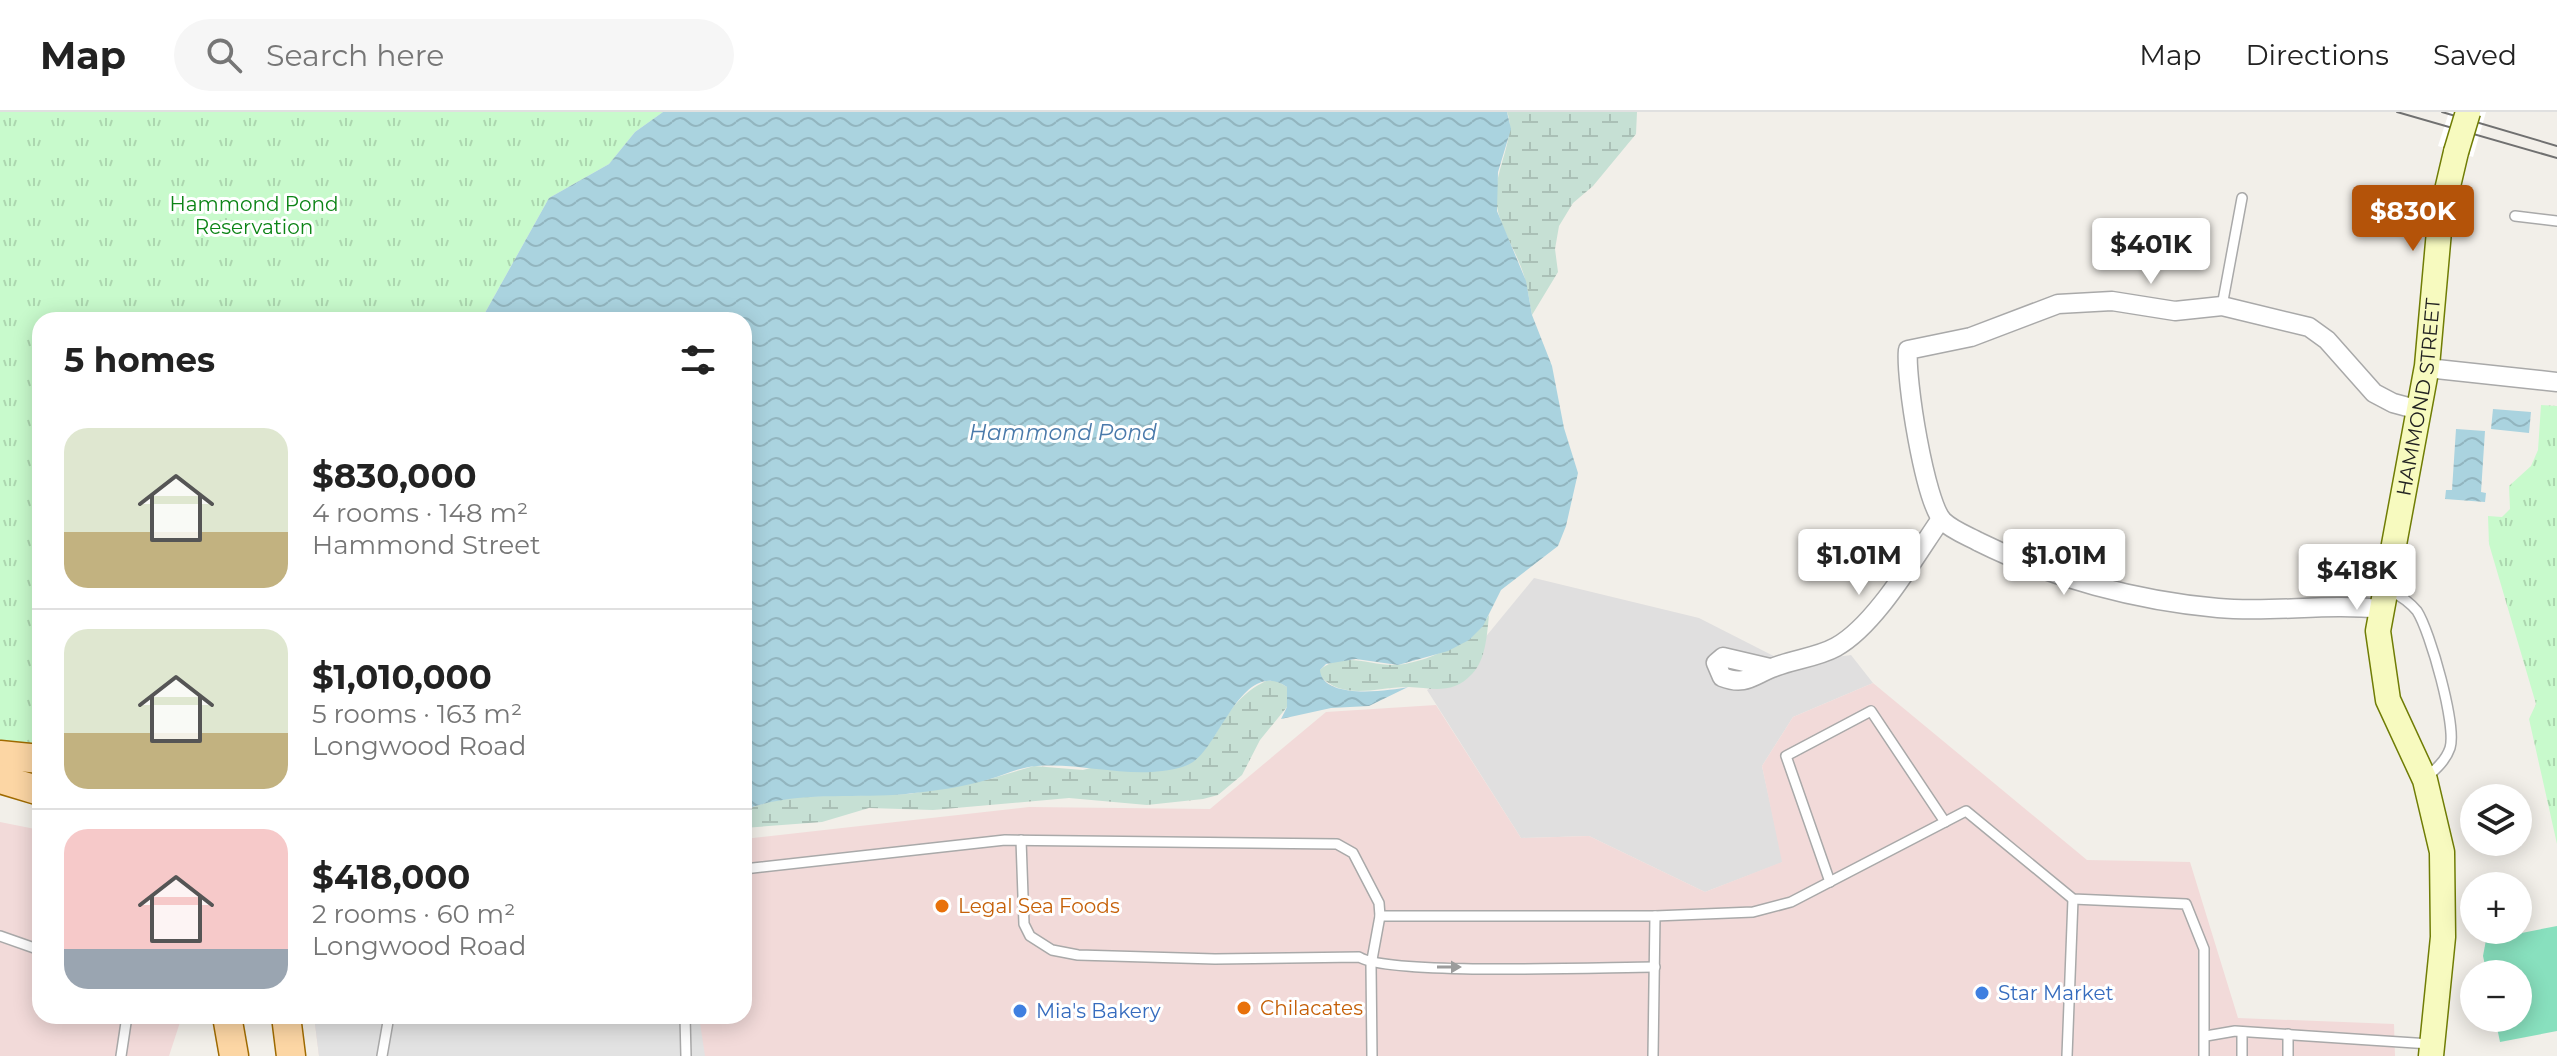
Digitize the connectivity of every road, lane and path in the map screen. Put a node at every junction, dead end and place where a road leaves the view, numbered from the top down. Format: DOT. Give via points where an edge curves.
graph roads {
  1 [pos="2468,112"];
  2 [pos="2242,198"];
  3 [pos="2515,216"];
  4 [pos="2557,221"];
  5 [pos="2222,306"];
  6 [pos="2427,368"];
  7 [pos="2557,382"];
  8 [pos="2419,410"];
  9 [pos="1941,519"];
  10 [pos="2383,598"];
  11 [pos="1770,668"];
  12 [pos="0,755"];
  13 [pos="32,758"];
  14 [pos="0,779"];
  15 [pos="2425,780"];
  16 [pos="32,789"];
  17 [pos="1945,822"];
  18 [pos="1021,840"];
  19 [pos="752,868"];
  20 [pos="1830,882"];
  21 [pos="2073,899"];
  22 [pos="1380,916"];
  23 [pos="1655,916"];
  24 [pos="0,936"];
  25 [pos="32,947"];
  26 [pos="1371,965"];
  27 [pos="1655,967"];
  28 [pos="126,1024"];
  29 [pos="228,1024"];
  30 [pos="287,1024"];
  31 [pos="388,1024"];
  32 [pos="685,1024"];
  33 [pos="2242,1032"];
  34 [pos="2288,1034"];
  35 [pos="2206,1036"];
  36 [pos="2431,1050"];
  37 [pos="121,1056"];
  38 [pos="234,1056"];
  39 [pos="291,1056"];
  40 [pos="382,1056"];
  41 [pos="686,1056"];
  42 [pos="1372,1056"];
  43 [pos="1653,1056"];
  44 [pos="2067,1056"];
  45 [pos="2204,1056"];
  46 [pos="2242,1056"];
  47 [pos="2288,1056"];
  1 -- 6 [label="street, HAMMOND STREET, bridge" via="2440,220"];
  2 -- 5 [label="lane"];
  3 -- 4 [label="lane"];
  5 -- 8 [label="street" via="2309,327 2374,393"];
  5 -- 9 [label="street" via="2175,311 2112,301 2058,304 1971,337 1908,350 1911,408"];
  6 -- 7 [label="street"];
  6 -- 8 [label="street, HAMMOND STREET"];
  8 -- 10 [label="street, HAMMOND STREET"];
  9 -- 10 [label="street" via="2027,563 2154,598 2218,608"];
  9 -- 11 [label="street" via="1893,590 1838,647"];
  10 -- 15 [label="street, HAMMOND STREET" via="2379,652 2388,700"];
  10 -- 15 [label="lane" via="2405,599 2422,621 2447,712 2451,746"];
  12 -- 13 [label="main road"];
  14 -- 16 [label="main road"];
  15 -- 36 [label="street, HAMMOND STREET" via="2439,829 2444,876"];
  17 -- 20 [label="lane"];
  17 -- 20 [label="lane" via="1871,711 1786,756"];
  17 -- 21 [label="lane" via="1966,811"];
  18 -- 19 [label="lane"];
  18 -- 22 [label="lane" via="1337,844 1358,861 1375,891"];
  18 -- 26 [label="lane" via="1024,924 1030,936 1052,950 1215,959 1359,957"];
  20 -- 23 [label="lane" via="1773,908"];
  21 -- 35 [label="lane" via="2186,904 2204,949"];
  21 -- 44 [label="lane"];
  22 -- 23 [label="lane"];
  22 -- 26 [label="lane"];
  23 -- 27 [label="lane"];
  24 -- 25 [label="lane"];
  26 -- 27 [label="lane, one-way"];
  26 -- 42 [label="lane"];
  27 -- 43 [label="lane"];
  28 -- 37 [label="lane"];
  29 -- 38 [label="main road"];
  30 -- 39 [label="main road"];
  31 -- 40 [label="lane"];
  32 -- 41 [label="lane"];
  33 -- 34 [label="lane"];
  33 -- 35 [label="lane"];
  33 -- 46 [label="lane"];
  34 -- 36 [label="lane"];
  34 -- 47 [label="lane"];
  35 -- 45 [label="lane"];
}
